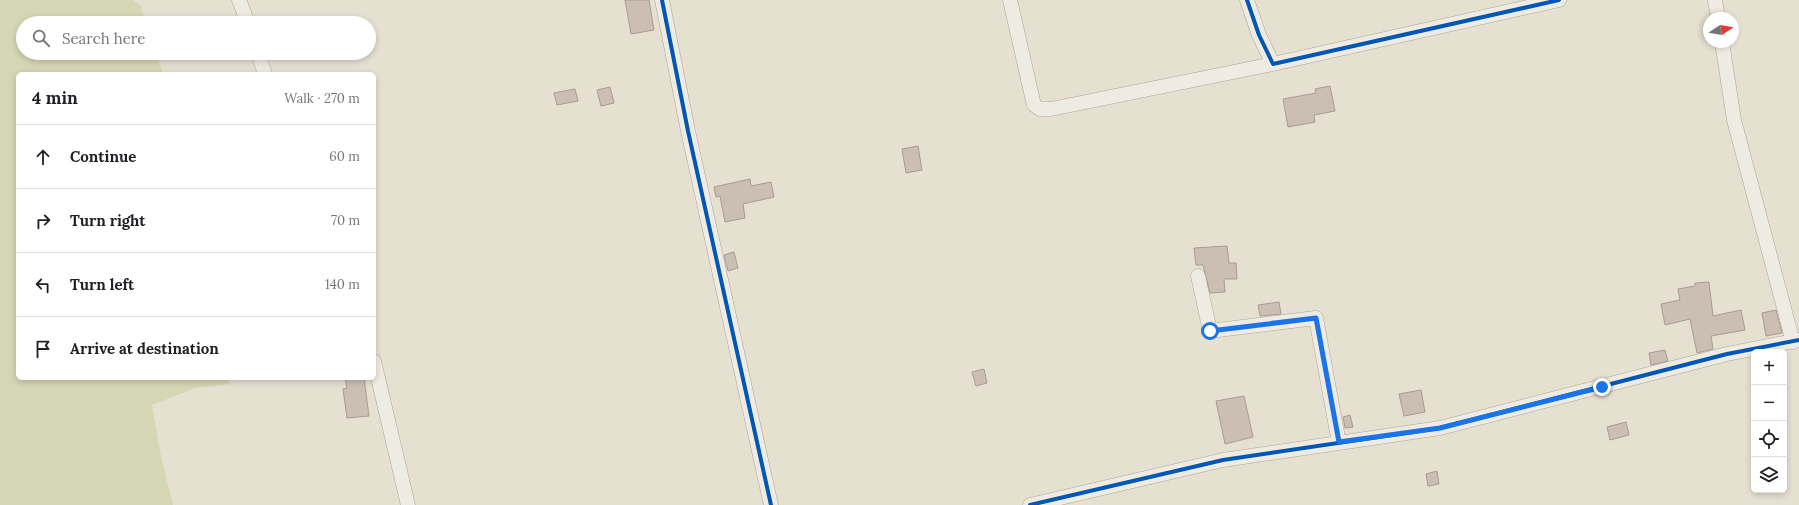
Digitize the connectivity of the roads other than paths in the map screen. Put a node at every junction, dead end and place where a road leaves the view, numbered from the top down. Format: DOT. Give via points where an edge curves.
graph roads {
  1 [pos="240,0"];
  2 [pos="662,0"];
  3 [pos="1010,0"];
  4 [pos="1247,0"];
  5 [pos="1559,0"];
  6 [pos="1715,0"];
  7 [pos="1717,12"];
  8 [pos="246,16"];
  9 [pos="1723,48"];
  10 [pos="260,60"];
  11 [pos="1273,64"];
  12 [pos="264,72"];
  13 [pos="1198,276"];
  14 [pos="1796,341"];
  15 [pos="376,369"];
  16 [pos="1339,442"];
  17 [pos="408,505"];
  18 [pos="771,505"];
  19 [pos="1030,505"];
  1 -- 8 [label="street"];
  2 -- 18 [label="street" via="688,131"];
  3 -- 11 [label="street" via="1034,105 1040,109 1051,109"];
  4 -- 11 [label="street" via="1259,35"];
  5 -- 11 [label="street"];
  6 -- 7 [label="street"];
  9 -- 14 [label="street" via="1734,120"];
  10 -- 12 [label="street"];
  13 -- 16 [label="street" via="1210,331 1316,318"];
  14 -- 16 [label="street" via="1727,354 1440,428"];
  15 -- 17 [label="street"];
  16 -- 19 [label="street" via="1223,460"];
}
